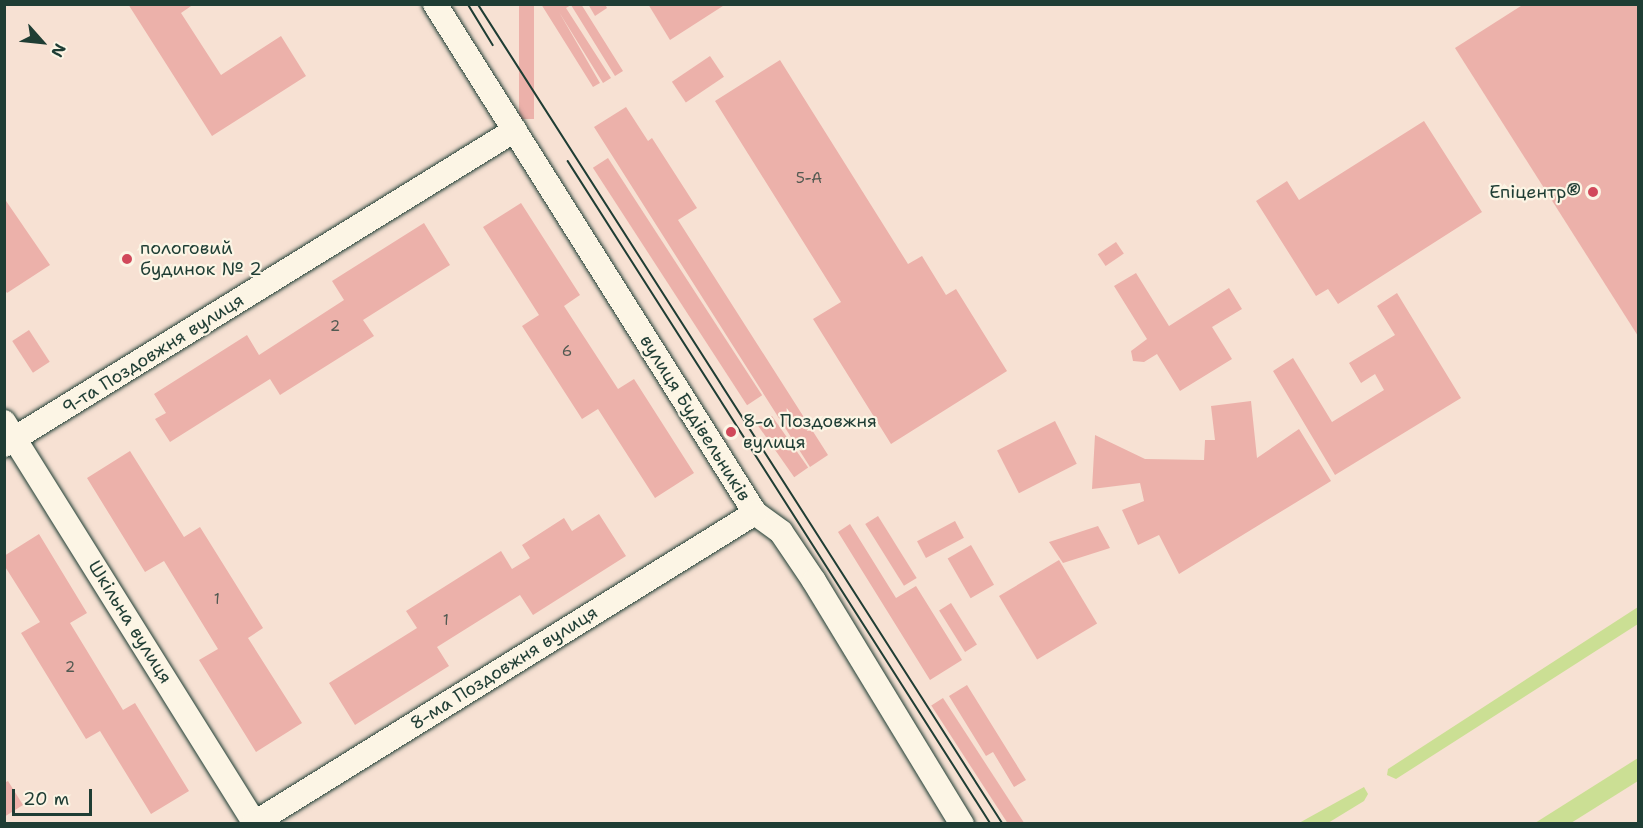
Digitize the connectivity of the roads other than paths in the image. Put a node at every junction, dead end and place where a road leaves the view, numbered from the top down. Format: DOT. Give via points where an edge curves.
graph roads {
  1 [pos="435,4"];
  2 [pos="515,130"];
  3 [pos="8,435"];
  4 [pos="755,513"];
  5 [pos="254,823"];
  6 [pos="962,824"];
  1 -- 2 [label="street, вулиця Будівельників"];
  2 -- 3 [label="street, 9-та Поздовжня вулиця"];
  2 -- 4 [label="street, вулиця Будівельників"];
  3 -- 5 [label="street, Шкільна вулиця"];
  4 -- 5 [label="street, 8-ма Поздовжня вулиця"];
  4 -- 6 [label="street, вулиця Будівельників" via="781,532 795,552"];
}
